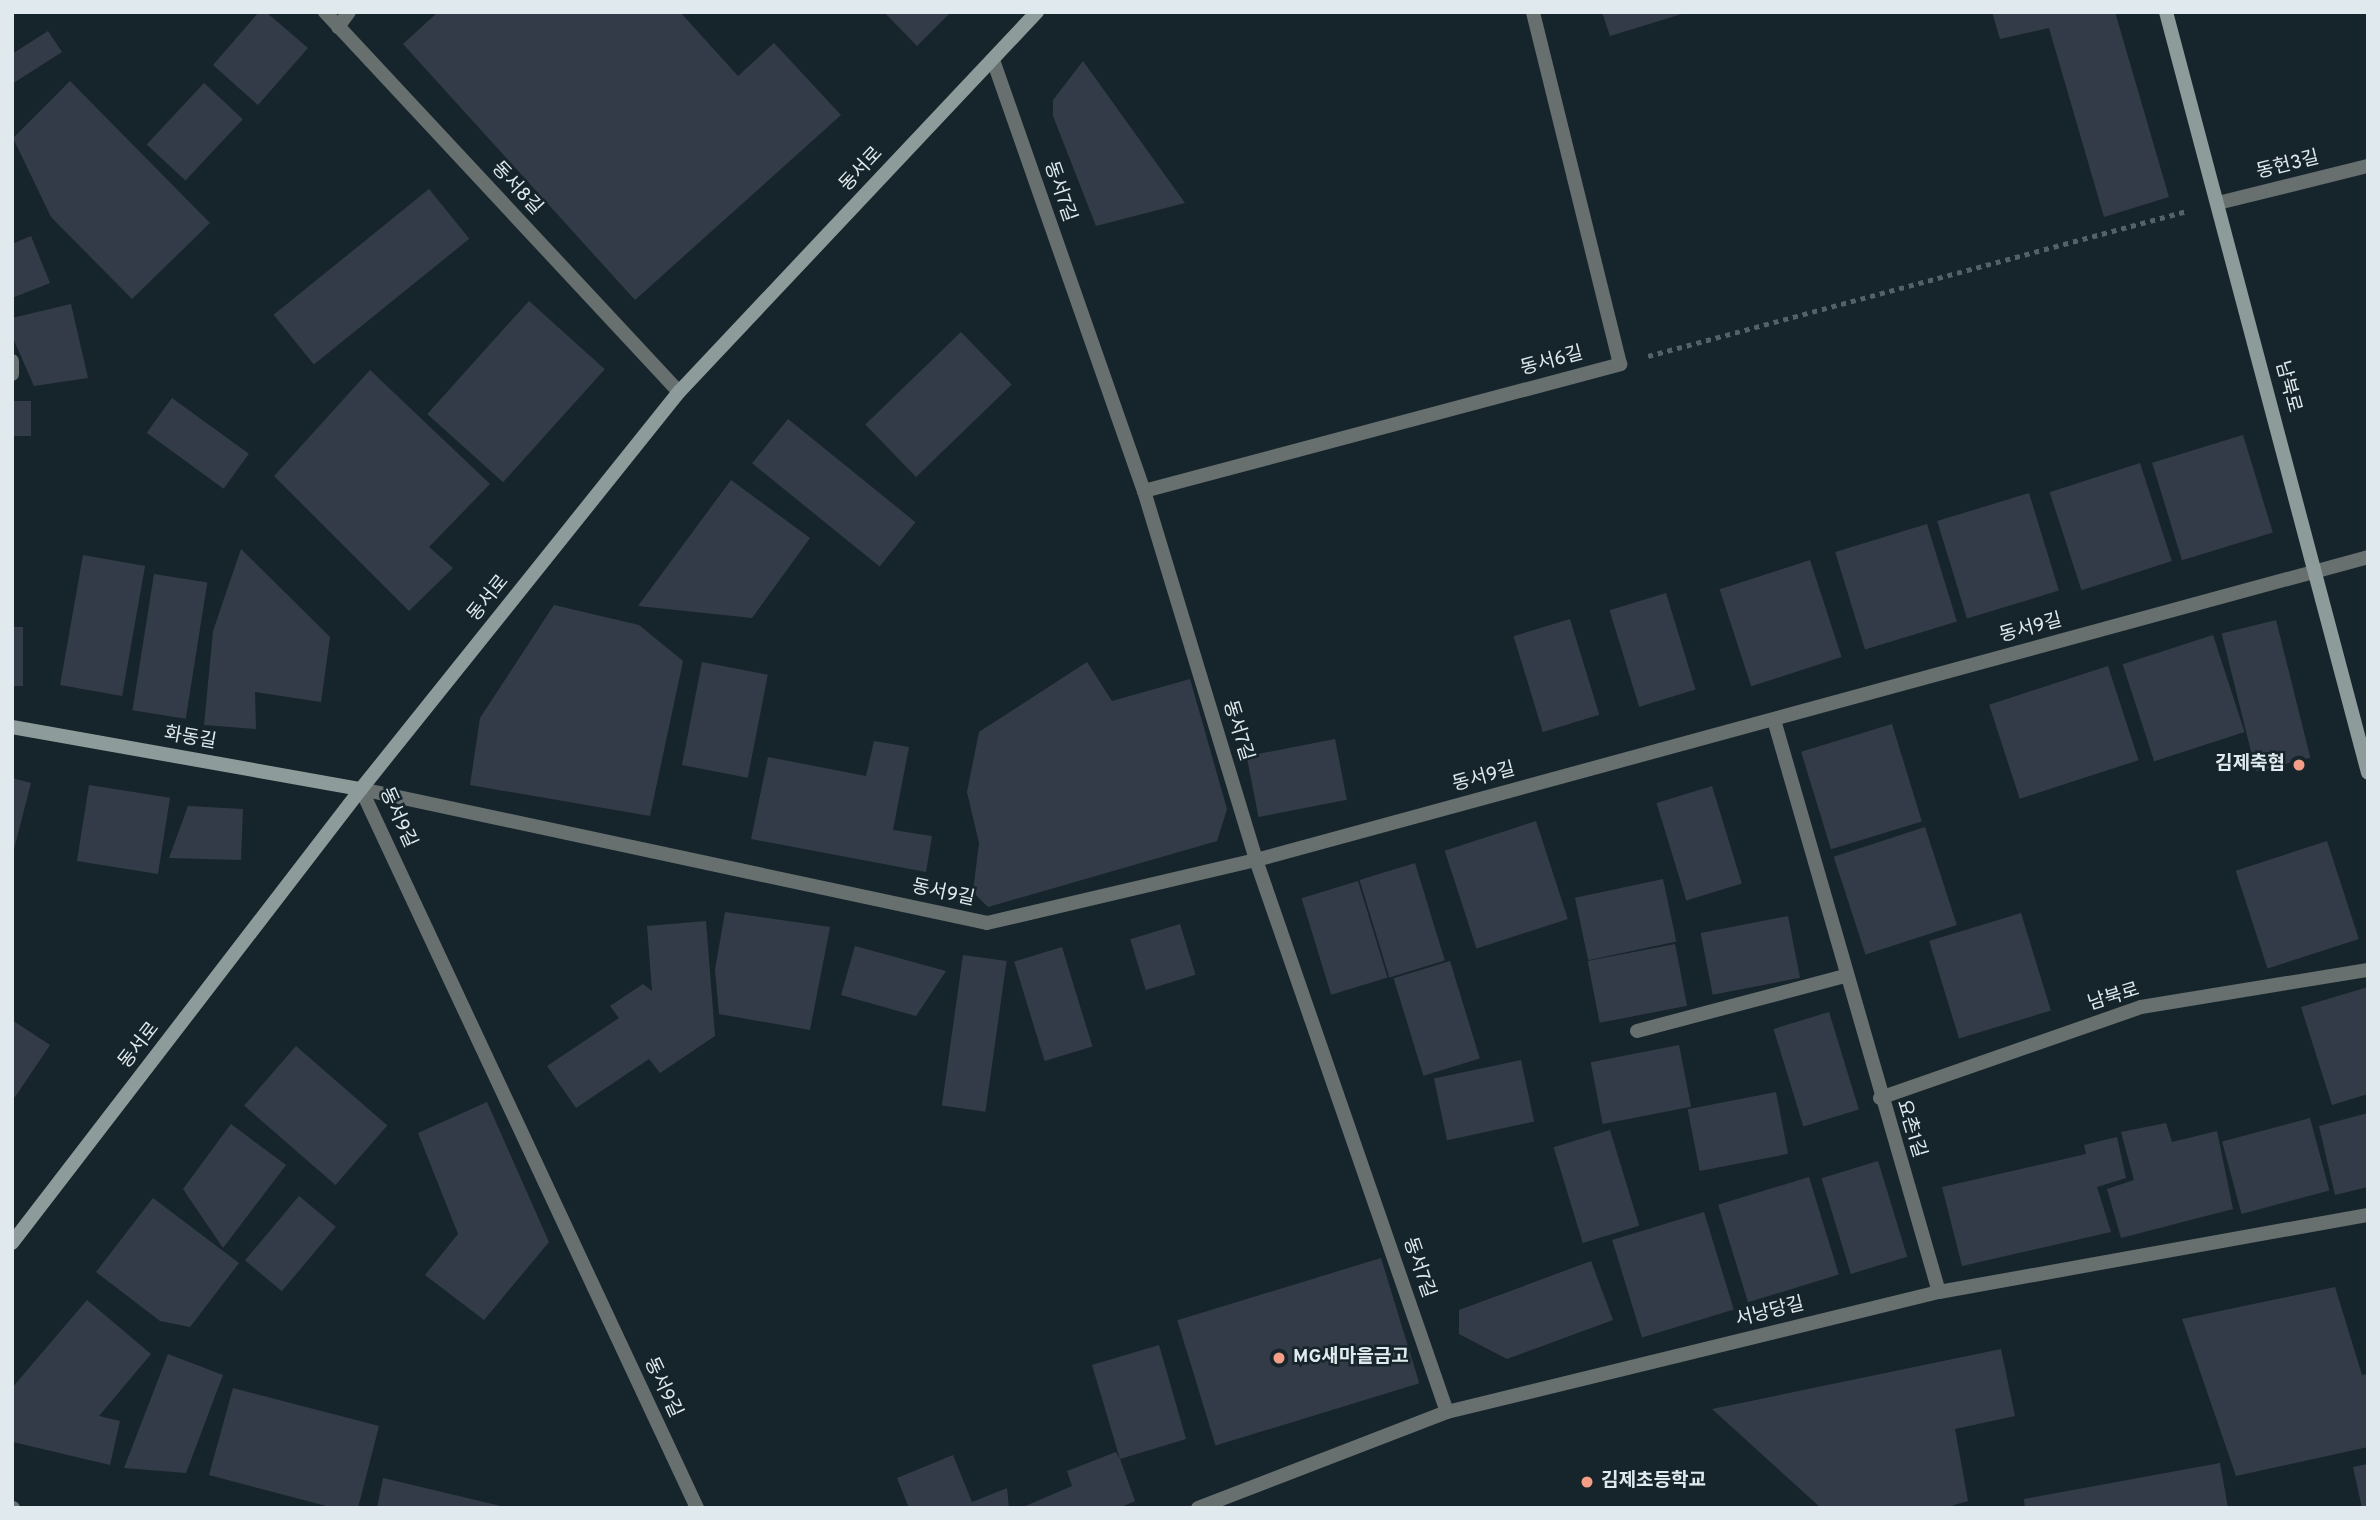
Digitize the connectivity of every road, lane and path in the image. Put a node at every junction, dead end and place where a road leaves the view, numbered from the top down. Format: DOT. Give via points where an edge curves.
graph roads {
  1 [pos="325,12"];
  2 [pos="349,12"];
  3 [pos="1037,12"];
  4 [pos="1533,12"];
  5 [pos="2166,12"];
  6 [pos="338,27"];
  7 [pos="993,60"];
  8 [pos="2368,166"];
  9 [pos="2218,203"];
  10 [pos="12,361"];
  11 [pos="1620,364"];
  12 [pos="12,374"];
  13 [pos="679,392"];
  14 [pos="1144,491"];
  15 [pos="2368,558"];
  16 [pos="2317,570"];
  17 [pos="1774,720"];
  18 [pos="12,727"];
  19 [pos="2368,772"];
  20 [pos="361,789"];
  21 [pos="1256,860"];
  22 [pos="2368,970"];
  23 [pos="1845,976"];
  24 [pos="1637,1031"];
  25 [pos="1880,1098"];
  26 [pos="2368,1216"];
  27 [pos="12,1243"];
  28 [pos="1939,1292"];
  29 [pos="1447,1412"];
  30 [pos="697,1508"];
  31 [pos="1198,1508"];
  1 -- 6 [label="street, 동서8길"];
  2 -- 6 [label="street"];
  3 -- 7 [label="main road, 동서로"];
  4 -- 11 [label="street"];
  5 -- 9 [label="main road, 남북로"];
  6 -- 13 [label="street, 동서8길"];
  7 -- 13 [label="main road, 동서로"];
  7 -- 14 [label="street, 동서7길"];
  8 -- 9 [label="street, 동헌3길"];
  9 -- 11 [label="path"];
  9 -- 16 [label="main road, 남북로"];
  10 -- 12 [label="street"];
  11 -- 14 [label="street, 동서6길"];
  13 -- 20 [label="main road, 동서로"];
  14 -- 21 [label="street, 동서7길"];
  15 -- 16 [label="street, 동서9길"];
  16 -- 17 [label="street, 동서9길"];
  16 -- 19 [label="main road, 남북로"];
  17 -- 21 [label="street, 동서9길"];
  17 -- 23 [label="street, 요촌1길"];
  18 -- 20 [label="main road, 화동길"];
  20 -- 21 [label="street, 동서9길" via="987,923"];
  20 -- 27 [label="main road, 동서로"];
  20 -- 30 [label="street, 동서9길"];
  21 -- 29 [label="street, 동서7길"];
  22 -- 25 [label="street, 남북로" via="2141,1007"];
  23 -- 24 [label="street"];
  23 -- 25 [label="street, 요촌1길"];
  25 -- 28 [label="street, 요촌1길"];
  26 -- 28 [label="street, 서낭당길"];
  28 -- 29 [label="street, 서낭당길"];
  29 -- 31 [label="street, 서낭당길"];
}
